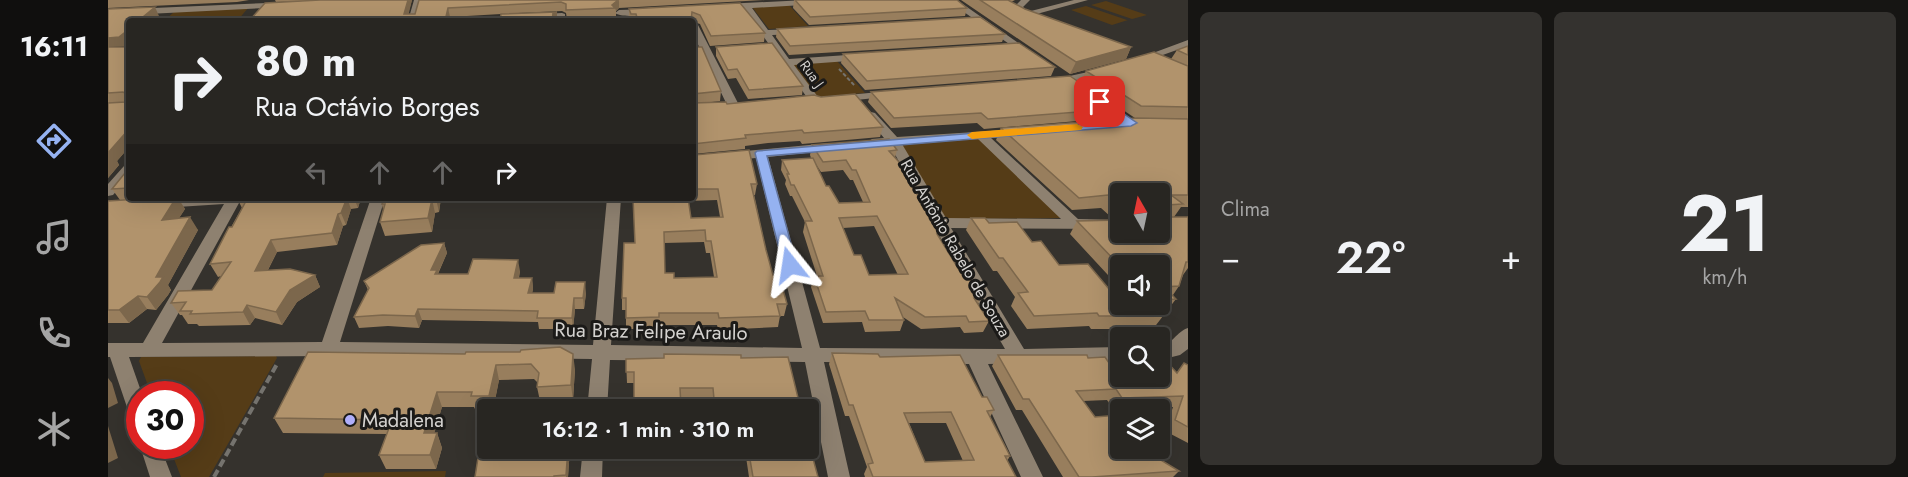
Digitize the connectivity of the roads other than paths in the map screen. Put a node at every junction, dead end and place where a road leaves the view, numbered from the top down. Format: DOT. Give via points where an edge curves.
graph roads {
  1 [pos="418,0"];
  2 [pos="852,0"];
  3 [pos="951,0"];
  4 [pos="1026,0"];
  5 [pos="1084,0"];
  6 [pos="775,2"];
  7 [pos="266,6"];
  8 [pos="746,6"];
  9 [pos="716,7"];
  10 [pos="172,10"];
  11 [pos="664,10"];
  12 [pos="108,13"];
  13 [pos="619,13"];
  14 [pos="562,15"];
  15 [pos="1025,15"];
  16 [pos="163,18"];
  17 [pos="413,18"];
  18 [pos="519,18"];
  19 [pos="967,20"];
  20 [pos="979,20"];
  21 [pos="1041,22"];
  22 [pos="804,30"];
  23 [pos="696,31"];
  24 [pos="765,33"];
  25 [pos="1188,43"];
  26 [pos="774,46"];
  27 [pos="1018,46"];
  28 [pos="763,47"];
  29 [pos="1006,47"];
  30 [pos="716,50"];
  31 [pos="705,51"];
  32 [pos="696,52"];
  33 [pos="877,56"];
  34 [pos="1035,58"];
  35 [pos="786,62"];
  36 [pos="1165,63"];
  37 [pos="1052,69"];
  38 [pos="1108,70"];
  39 [pos="1046,82"];
  40 [pos="1077,87"];
  41 [pos="898,94"];
  42 [pos="859,97"];
  43 [pos="735,107"];
  44 [pos="1108,125"];
  45 [pos="1027,131"];
  46 [pos="981,135"];
  47 [pos="894,142"];
  48 [pos="761,153"];
  49 [pos="696,160"];
  50 [pos="126,172"];
  51 [pos="108,192"];
  52 [pos="213,201"];
  53 [pos="241,201"];
  54 [pos="377,201"];
  55 [pos="614,201"];
  56 [pos="142,206"];
  57 [pos="939,223"];
  58 [pos="1075,224"];
  59 [pos="1110,224"];
  60 [pos="1188,335"];
  61 [pos="149,349"];
  62 [pos="329,349"];
  63 [pos="112,350"];
  64 [pos="1170,352"];
  65 [pos="602,353"];
  66 [pos="1110,354"];
  67 [pos="813,355"];
  68 [pos="1018,355"];
  69 [pos="975,357"];
  70 [pos="126,383"];
  71 [pos="598,399"];
  72 [pos="155,459"];
  73 [pos="592,459"];
  74 [pos="161,477"];
  75 [pos="591,477"];
  76 [pos="839,477"];
  77 [pos="1032,477"];
  1 -- 17 [label="street"];
  2 -- 6 [label="street"];
  3 -- 20 [label="street"];
  4 -- 15 [label="street" via="1019,6"];
  5 -- 15 [label="street"];
  6 -- 8 [label="street"];
  7 -- 10 [label="street"];
  8 -- 9 [label="street"];
  8 -- 24 [label="street, Rua J"];
  10 -- 12 [label="street"];
  10 -- 16 [label="street"];
  11 -- 13 [label="street"];
  14 -- 18 [label="street"];
  15 -- 21 [label="street"];
  19 -- 20 [label="street"];
  20 -- 27 [label="street"];
  22 -- 24 [label="street"];
  23 -- 31 [label="street"];
  24 -- 26 [label="street, Rua J"];
  25 -- 36 [label="street" via="1139,59"];
  26 -- 28 [label="street"];
  26 -- 35 [label="street, Rua J"];
  27 -- 29 [label="street"];
  27 -- 34 [label="street"];
  30 -- 31 [label="street"];
  31 -- 32 [label="street"];
  31 -- 43 [label="street"];
  33 -- 35 [label="street"];
  35 -- 42 [label="street, Rua J" via="809,101"];
  37 -- 40 [label="street"];
  38 -- 40 [label="street"];
  39 -- 40 [label="street"];
  40 -- 44 [label="street" via="1137,123"];
  41 -- 42 [label="street"];
  42 -- 47 [label="street, Rua Antônio Rabelo de Souza"];
  45 -- 46 [label="street"];
  46 -- 47 [label="street"];
  46 -- 58 [label="street"];
  47 -- 48 [label="street"];
  47 -- 57 [label="street, Rua Antônio Rabelo de Souza"];
  48 -- 49 [label="street"];
  48 -- 67 [label="street"];
  50 -- 51 [label="street"];
  52 -- 56 [label="street"];
  53 -- 61 [label="street"];
  54 -- 62 [label="street"];
  55 -- 65 [label="street"];
  57 -- 58 [label="street"];
  57 -- 68 [label="street, Rua Antônio Rabelo de Souza"];
  58 -- 59 [label="street"];
  60 -- 64 [label="street" via="1181,347"];
  61 -- 62 [label="street, Rua Braz Felipe Araulo"];
  61 -- 63 [label="street, Rua Braz Felipe Araulo"];
  62 -- 65 [label="street, Rua Braz Felipe Araulo"];
  63 -- 70 [label="street"];
  65 -- 67 [label="street, Rua Braz Felipe Araulo"];
  65 -- 71 [label="street"];
  66 -- 68 [label="street, Rua Braz Felipe Araulo"];
  67 -- 69 [label="street, Rua Braz Felipe Araulo"];
  67 -- 76 [label="street"];
  68 -- 69 [label="street, Rua Braz Felipe Araulo"];
  69 -- 77 [label="street"];
  72 -- 74 [label="street"];
  73 -- 75 [label="street"];
}
